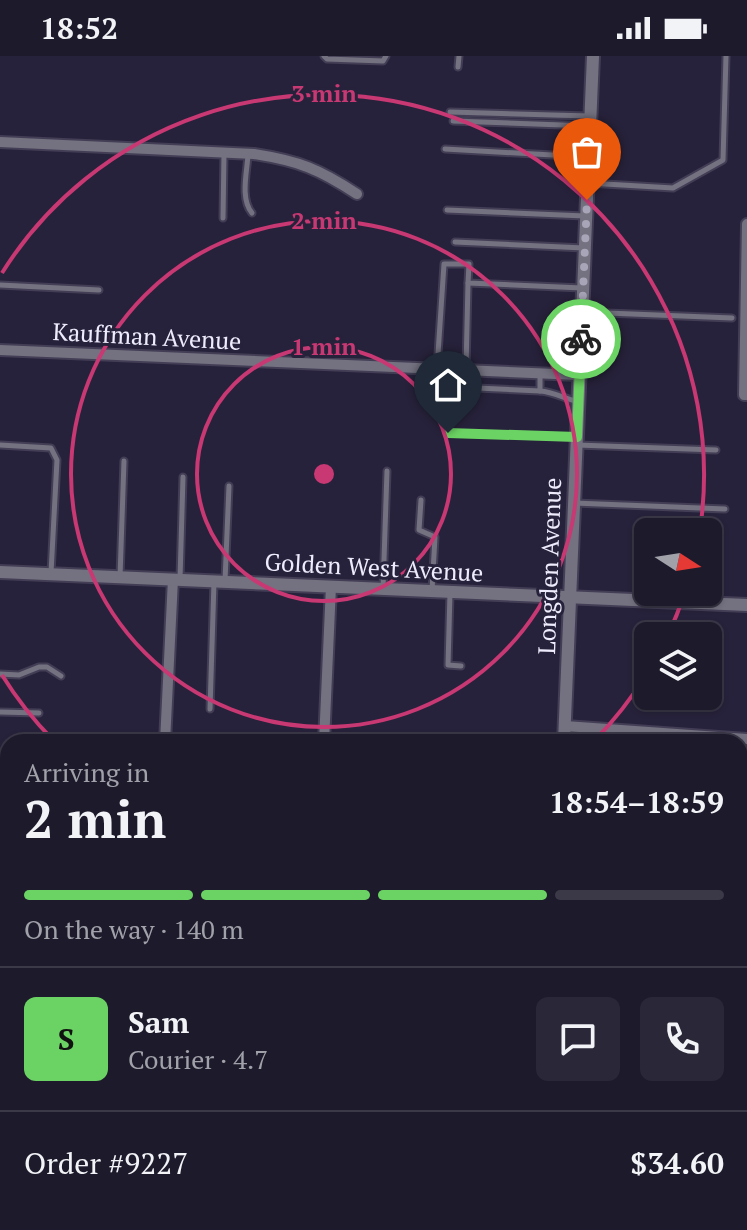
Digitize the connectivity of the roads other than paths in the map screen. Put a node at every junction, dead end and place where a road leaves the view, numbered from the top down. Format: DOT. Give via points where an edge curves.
graph roads {
  1 [pos="324,56"];
  2 [pos="386,56"];
  3 [pos="459,56"];
  4 [pos="593,56"];
  5 [pos="726,56"];
  6 [pos="458,67"];
  7 [pos="450,112"];
  8 [pos="453,121"];
  9 [pos="590,121"];
  10 [pos="0,142"];
  11 [pos="445,149"];
  12 [pos="224,153"];
  13 [pos="248,154"];
  14 [pos="589,157"];
  15 [pos="587,183"];
  16 [pos="357,194"];
  17 [pos="447,210"];
  18 [pos="252,213"];
  19 [pos="586,216"];
  20 [pos="223,218"];
  21 [pos="747,224"];
  22 [pos="455,242"];
  23 [pos="585,248"];
  24 [pos="468,283"];
  25 [pos="0,285"];
  26 [pos="583,288"];
  27 [pos="99,290"];
  28 [pos="582,312"];
  29 [pos="732,318"];
  30 [pos="0,350"];
  31 [pos="434,369"];
  32 [pos="466,370"];
  33 [pos="540,373"];
  34 [pos="579,375"];
  35 [pos="540,391"];
  36 [pos="747,395"];
  37 [pos="578,401"];
  38 [pos="448,433"];
  39 [pos="576,441"];
  40 [pos="0,445"];
  41 [pos="716,450"];
  42 [pos="124,461"];
  43 [pos="387,471"];
  44 [pos="183,477"];
  45 [pos="229,486"];
  46 [pos="421,500"];
  47 [pos="573,503"];
  48 [pos="725,509"];
  49 [pos="0,572"];
  50 [pos="51,574"];
  51 [pos="120,578"];
  52 [pos="177,579"];
  53 [pos="219,582"];
  54 [pos="331,586"];
  55 [pos="383,590"];
  56 [pos="432,591"];
  57 [pos="450,592"];
  58 [pos="569,597"];
  59 [pos="747,605"];
  60 [pos="461,666"];
  61 [pos="0,674"];
  62 [pos="61,676"];
  63 [pos="210,709"];
  64 [pos="0,712"];
  65 [pos="39,713"];
  66 [pos="565,726"];
  67 [pos="166,734"];
  68 [pos="324,734"];
  69 [pos="564,734"];
  70 [pos="677,734"];
  71 [pos="263,1230"];
  72 [pos="273,1230"];
  1 -- 2 [label="lane" via="383,61"];
  3 -- 6 [label="lane"];
  4 -- 9 [label="street, Longden Avenue"];
  5 -- 15 [label="lane" via="723,160 673,188"];
  7 -- 9 [label="lane"];
  8 -- 9 [label="lane"];
  9 -- 14 [label="street, Longden Avenue"];
  10 -- 12 [label="street"];
  11 -- 14 [label="lane"];
  12 -- 13 [label="street"];
  12 -- 20 [label="lane"];
  13 -- 16 [label="street" via="314,167"];
  13 -- 18 [label="lane" via="246,200"];
  14 -- 15 [label="street, Longden Avenue"];
  15 -- 19 [label="street, Longden Avenue"];
  17 -- 19 [label="lane"];
  19 -- 23 [label="street, Longden Avenue"];
  21 -- 36 [label="street"];
  22 -- 23 [label="lane"];
  23 -- 26 [label="street, Longden Avenue"];
  24 -- 26 [label="lane"];
  24 -- 31 [label="lane" via="469,264 444,264"];
  24 -- 32 [label="lane"];
  25 -- 27 [label="lane"];
  26 -- 28 [label="street, Longden Avenue"];
  28 -- 29 [label="lane"];
  28 -- 34 [label="street, Longden Avenue"];
  30 -- 31 [label="street, Kauffman Avenue"];
  31 -- 32 [label="street, Kauffman Avenue"];
  31 -- 35 [label="lane" via="432,386"];
  32 -- 33 [label="street, Kauffman Avenue"];
  33 -- 34 [label="street, Kauffman Avenue"];
  33 -- 35 [label="lane"];
  34 -- 37 [label="street, Longden Avenue"];
  35 -- 37 [label="lane"];
  37 -- 39 [label="street, Longden Avenue"];
  38 -- 39 [label="lane"];
  39 -- 41 [label="lane"];
  39 -- 47 [label="street, Longden Avenue"];
  40 -- 50 [label="lane" via="51,448 57,460"];
  42 -- 51 [label="lane"];
  43 -- 55 [label="lane"];
  44 -- 52 [label="lane"];
  45 -- 53 [label="lane"];
  46 -- 56 [label="lane" via="419,529 435,538"];
  47 -- 48 [label="lane"];
  47 -- 58 [label="street, Longden Avenue"];
  49 -- 50 [label="street, Golden West Avenue"];
  50 -- 51 [label="street, Golden West Avenue"];
  51 -- 52 [label="street, Golden West Avenue"];
  52 -- 53 [label="street, Golden West Avenue"];
  52 -- 67 [label="street"];
  53 -- 54 [label="street, Golden West Avenue"];
  53 -- 63 [label="lane"];
  54 -- 55 [label="street, Golden West Avenue"];
  54 -- 68 [label="street"];
  55 -- 56 [label="street, Golden West Avenue"];
  56 -- 57 [label="street, Golden West Avenue"];
  57 -- 58 [label="street, Golden West Avenue"];
  57 -- 60 [label="lane" via="448,665"];
  58 -- 59 [label="street, Golden West Avenue"];
  58 -- 66 [label="street, Longden Avenue"];
  61 -- 62 [label="lane" via="47,667"];
  64 -- 65 [label="lane"];
  66 -- 69 [label="street, Longden Avenue"];
  66 -- 70 [label="street"];
  71 -- 72 [label="main road"];
}
